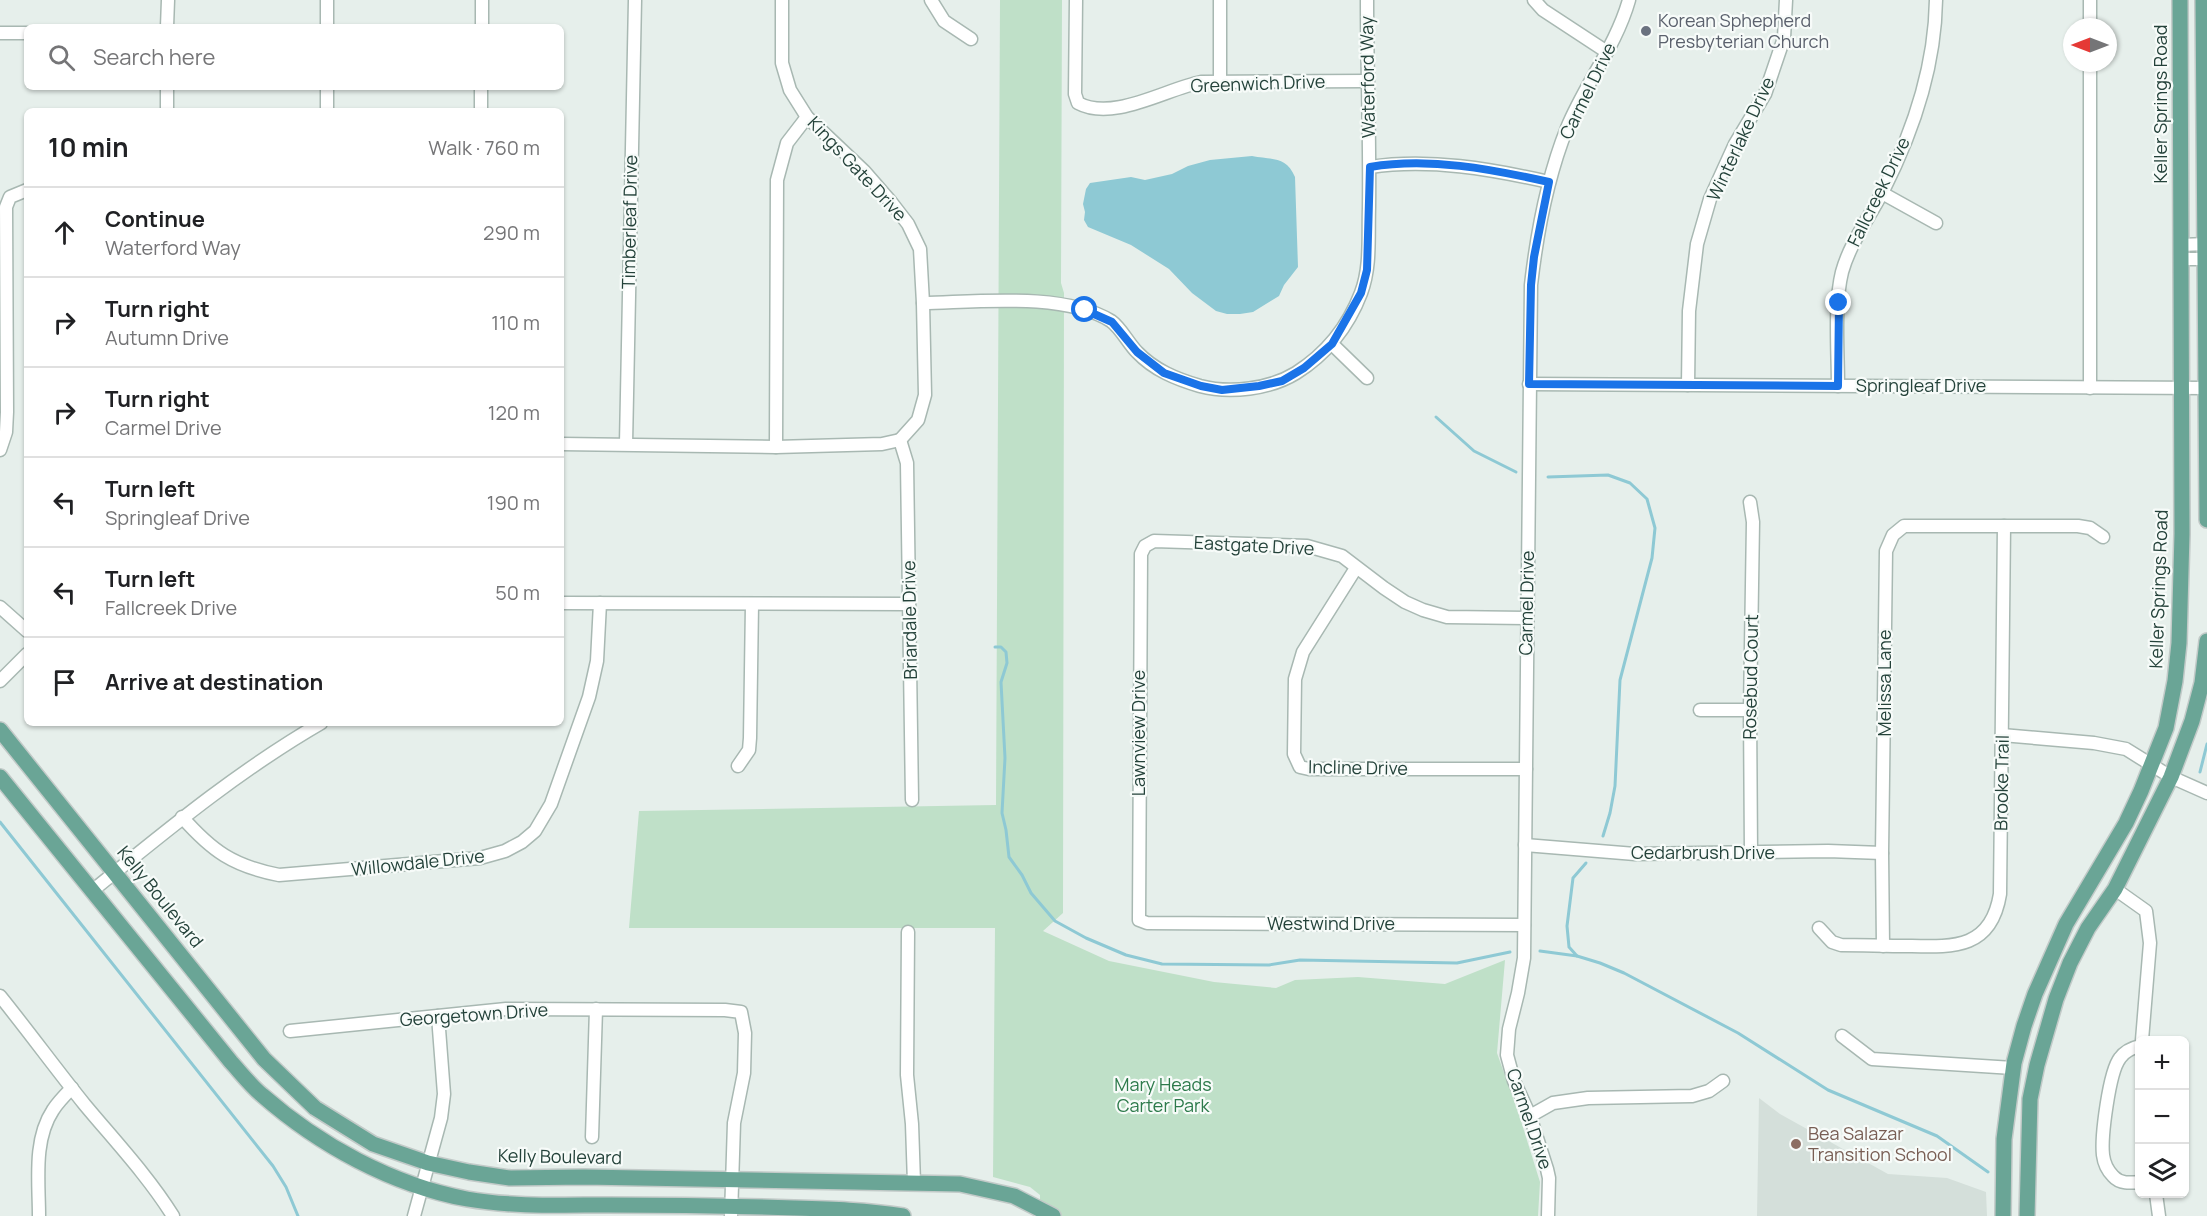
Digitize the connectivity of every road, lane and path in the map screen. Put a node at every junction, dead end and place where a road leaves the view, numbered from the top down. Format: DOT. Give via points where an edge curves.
graph roads {
  1 [pos="168,0"];
  2 [pos="327,0"];
  3 [pos="482,0"];
  4 [pos="634,0"];
  5 [pos="782,0"];
  6 [pos="931,0"];
  7 [pos="1076,0"];
  8 [pos="1220,0"];
  9 [pos="1367,0"];
  10 [pos="1534,0"];
  11 [pos="1629,0"];
  12 [pos="1786,0"];
  13 [pos="1936,0"];
  14 [pos="2090,0"];
  15 [pos="2180,0"];
  16 [pos="2203,0"];
  17 [pos="2090,18"];
  18 [pos="167,24"];
  19 [pos="327,24"];
  20 [pos="482,24"];
  21 [pos="0,33"];
  22 [pos="24,33"];
  23 [pos="971,39"];
  24 [pos="1607,52"];
  25 [pos="2090,72"];
  26 [pos="1367,81"];
  27 [pos="1220,82"];
  28 [pos="167,90"];
  29 [pos="327,90"];
  30 [pos="482,90"];
  31 [pos="167,108"];
  32 [pos="327,108"];
  33 [pos="481,108"];
  34 [pos="807,117"];
  35 [pos="1370,167"];
  36 [pos="1549,182"];
  37 [pos="24,191"];
  38 [pos="1882,193"];
  39 [pos="1936,223"];
  40 [pos="2206,251"];
  41 [pos="2180,252"];
  42 [pos="923,303"];
  43 [pos="1332,344"];
  44 [pos="1367,378"];
  45 [pos="1529,384"];
  46 [pos="1688,385"];
  47 [pos="1838,386"];
  48 [pos="2090,388"];
  49 [pos="2206,388"];
  50 [pos="2180,389"];
  51 [pos="900,440"];
  52 [pos="564,444"];
  53 [pos="626,444"];
  54 [pos="776,447"];
  55 [pos="0,450"];
  56 [pos="1749,502"];
  57 [pos="2207,520"];
  58 [pos="2004,526"];
  59 [pos="2103,537"];
  60 [pos="1145,546"];
  61 [pos="1356,568"];
  62 [pos="564,603"];
  63 [pos="600,603"];
  64 [pos="752,604"];
  65 [pos="909,604"];
  66 [pos="0,607"];
  67 [pos="1527,618"];
  68 [pos="24,628"];
  69 [pos="2207,641"];
  70 [pos="24,657"];
  71 [pos="0,681"];
  72 [pos="1700,710"];
  73 [pos="1749,710"];
  74 [pos="316,726"];
  75 [pos="0,730"];
  76 [pos="2002,735"];
  77 [pos="2151,763"];
  78 [pos="738,766"];
  79 [pos="1526,769"];
  80 [pos="0,777"];
  81 [pos="2171,777"];
  82 [pos="2207,793"];
  83 [pos="912,801"];
  84 [pos="182,817"];
  85 [pos="1525,845"];
  86 [pos="1751,853"];
  87 [pos="1882,853"];
  88 [pos="116,872"];
  89 [pos="2115,889"];
  90 [pos="92,891"];
  91 [pos="1139,920"];
  92 [pos="1524,925"];
  93 [pos="1819,928"];
  94 [pos="908,932"];
  95 [pos="1883,946"];
  96 [pos="0,996"];
  97 [pos="596,1010"];
  98 [pos="438,1016"];
  99 [pos="290,1031"];
  100 [pos="1842,1036"];
  101 [pos="2142,1036"];
  102 [pos="2135,1047"];
  103 [pos="2013,1068"];
  104 [pos="1723,1081"];
  105 [pos="72,1088"];
  106 [pos="1530,1116"];
  107 [pos="592,1137"];
  108 [pos="428,1163"];
  109 [pos="731,1180"];
  110 [pos="2135,1182"];
  111 [pos="914,1183"];
  112 [pos="421,1187"];
  113 [pos="2157,1198"];
  114 [pos="731,1211"];
  115 [pos="39,1216"];
  116 [pos="173,1216"];
  117 [pos="414,1216"];
  118 [pos="903,1216"];
  119 [pos="1053,1216"];
  120 [pos="1548,1216"];
  121 [pos="2003,1216"];
  122 [pos="2027,1216"];
  123 [pos="2159,1216"];
  1 -- 18 [label="street"];
  2 -- 19 [label="street"];
  3 -- 20 [label="street"];
  4 -- 53 [label="street, Timberleaf Drive"];
  5 -- 34 [label="street, Kings Gate Drive" via="782,63 790,90"];
  6 -- 23 [label="street" via="944,21"];
  7 -- 27 [label="street, Greenwich Drive" via="1075,94 1078,103 1085,107 1124,106 1184,86"];
  8 -- 27 [label="street"];
  9 -- 26 [label="street, Waterford Way"];
  10 -- 24 [label="street"];
  11 -- 24 [label="street, Carmel Drive"];
  12 -- 46 [label="street, Winterlake Drive" via="1784,38 1765,94 1735,144 1710,199 1697,244 1689,311"];
  13 -- 38 [label="street, Fallcreek Drive" via="1929,69 1900,156"];
  14 -- 17 [label="street"];
  15 -- 41 [label="main road, Keller Springs Road"];
  16 -- 40 [label="main road"];
  21 -- 22 [label="street"];
  24 -- 36 [label="street, Carmel Drive" via="1568,127"];
  25 -- 48 [label="street"];
  26 -- 27 [label="street, Greenwich Drive"];
  26 -- 35 [label="street, Waterford Way"];
  28 -- 31 [label="street"];
  29 -- 32 [label="street"];
  30 -- 33 [label="street"];
  34 -- 42 [label="street, Kings Gate Drive" via="864,171 908,224 920,249"];
  34 -- 54 [label="street" via="787,142 777,180"];
  35 -- 36 [label="street" via="1463,166"];
  35 -- 43 [label="street, Waterford Way" via="1367,270 1361,293"];
  36 -- 45 [label="street, Carmel Drive" via="1531,285"];
  37 -- 55 [label="street" via="10,197 6,207 7,412"];
  38 -- 39 [label="street"];
  38 -- 47 [label="street, Fallcreek Drive" via="1850,250 1842,274"];
  40 -- 41 [label="street"];
  40 -- 49 [label="main road"];
  41 -- 50 [label="main road, Keller Springs Road"];
  42 -- 43 [label="street, Waterford Way" via="1043,302 1085,310 1112,322 1137,352 1164,373 1222,390 1282,381"];
  42 -- 51 [label="street, Kings Gate Drive" via="925,395 918,420"];
  43 -- 44 [label="street"];
  45 -- 46 [label="street, Springleaf Drive"];
  45 -- 67 [label="street, Carmel Drive"];
  46 -- 47 [label="street, Springleaf Drive"];
  47 -- 48 [label="street, Springleaf Drive"];
  48 -- 50 [label="street, Springleaf Drive"];
  49 -- 50 [label="street, Springleaf Drive"];
  49 -- 57 [label="main road"];
  50 -- 77 [label="main road, Keller Springs Road" via="2179,643 2166,728"];
  51 -- 54 [label="street"];
  51 -- 65 [label="street, Briardale Drive" via="907,463"];
  52 -- 53 [label="street"];
  53 -- 54 [label="street"];
  56 -- 73 [label="street, Rosebud Court" via="1753,522"];
  58 -- 59 [label="street, Melissa Lane" via="2078,526 2090,528"];
  58 -- 76 [label="street, Brooke Trail"];
  58 -- 87 [label="street, Melissa Lane" via="1904,526 1888,544"];
  60 -- 61 [label="street, Eastgate Drive" via="1154,541 1307,546 1342,556"];
  60 -- 91 [label="street, Lawnview Drive" via="1141,554"];
  61 -- 67 [label="street, Eastgate Drive" via="1423,610 1447,617"];
  61 -- 79 [label="street, Incline Drive" via="1304,652 1295,679 1294,754 1300,767"];
  62 -- 63 [label="street"];
  63 -- 64 [label="street"];
  63 -- 84 [label="street, Willowdale Drive" via="597,662 589,697 551,804 535,831 505,851 480,858 279,875 229,860 208,845"];
  64 -- 65 [label="street"];
  64 -- 78 [label="street" via="749,750"];
  65 -- 83 [label="street, Briardale Drive"];
  66 -- 68 [label="street"];
  67 -- 79 [label="street, Carmel Drive"];
  69 -- 81 [label="main road" via="2192,721"];
  70 -- 71 [label="street"];
  72 -- 73 [label="street"];
  73 -- 86 [label="street, Rosebud Court"];
  74 -- 84 [label="street"];
  75 -- 88 [label="main road, Kelly Boulevard"];
  76 -- 77 [label="street" via="2126,749"];
  76 -- 95 [label="street, Brooke Trail" via="2000,894 1989,925 1977,937 1956,946"];
  77 -- 81 [label="street"];
  77 -- 103 [label="main road, Keller Springs Road" via="2126,823 2050,957"];
  79 -- 85 [label="street, Carmel Drive"];
  80 -- 90 [label="main road"];
  81 -- 82 [label="street"];
  81 -- 89 [label="main road"];
  84 -- 88 [label="street"];
  85 -- 86 [label="street, Cedarbrush Drive" via="1635,854"];
  85 -- 92 [label="street, Carmel Drive"];
  86 -- 87 [label="street, Cedarbrush Drive"];
  87 -- 95 [label="street, Melissa Lane"];
  88 -- 90 [label="street"];
  88 -- 108 [label="main road, Kelly Boulevard" via="288,1084 315,1108 373,1144"];
  89 -- 101 [label="street" via="2145,911 2150,943"];
  89 -- 122 [label="main road" via="2070,963 2037,1065 2030,1099"];
  90 -- 112 [label="main road" via="261,1095 321,1141"];
  91 -- 92 [label="street, Westwind Drive"];
  92 -- 106 [label="street, Carmel Drive" via="1524,958 1507,1055"];
  93 -- 95 [label="street, Brooke Trail" via="1832,942"];
  94 -- 111 [label="street" via="907,1075"];
  96 -- 105 [label="street"];
  97 -- 98 [label="street, Georgetown Drive" via="506,1009"];
  97 -- 107 [label="street"];
  97 -- 109 [label="street, Georgetown Drive" via="741,1012 744,1073 734,1123"];
  98 -- 99 [label="street, Georgetown Drive"];
  98 -- 108 [label="street" via="444,1094"];
  100 -- 103 [label="street" via="1872,1059"];
  102 -- 110 [label="street" via="2119,1059 2113,1074 2103,1154 2112,1175 2119,1181"];
  103 -- 121 [label="main road, Keller Springs Road" via="2004,1139"];
  104 -- 106 [label="street" via="1692,1096 1588,1098 1553,1103"];
  105 -- 115 [label="street" via="53,1110 42,1141"];
  105 -- 116 [label="street"];
  106 -- 120 [label="street, Carmel Drive" via="1549,1178"];
  108 -- 109 [label="main road, Kelly Boulevard" via="510,1178"];
  108 -- 112 [label="street"];
  109 -- 111 [label="main road, Kelly Boulevard"];
  109 -- 114 [label="street"];
  111 -- 119 [label="main road, Kelly Boulevard" via="983,1188 1014,1196"];
  112 -- 114 [label="main road" via="508,1203"];
  112 -- 117 [label="street"];
  113 -- 123 [label="street"];
  114 -- 118 [label="main road" via="870,1212"];
}
